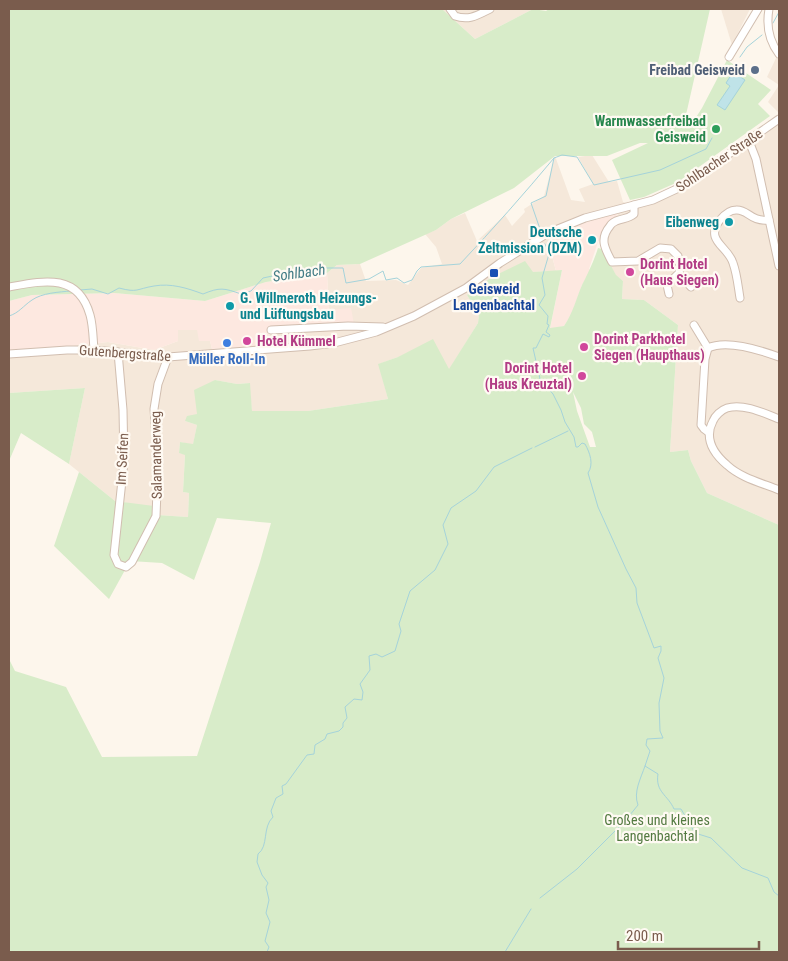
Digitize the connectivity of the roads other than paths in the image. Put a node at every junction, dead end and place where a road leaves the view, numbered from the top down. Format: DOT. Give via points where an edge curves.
graph roads {
  1 [pos="450,9"];
  2 [pos="490,9"];
  3 [pos="758,9"];
  4 [pos="768,9"];
  5 [pos="779,54"];
  6 [pos="729,58"];
  7 [pos="779,119"];
  8 [pos="749,141"];
  9 [pos="634,205"];
  10 [pos="769,220"];
  11 [pos="779,266"];
  12 [pos="678,273"];
  13 [pos="9,287"];
  14 [pos="691,287"];
  15 [pos="669,294"];
  16 [pos="740,298"];
  17 [pos="694,325"];
  18 [pos="388,328"];
  19 [pos="271,330"];
  20 [pos="708,348"];
  21 [pos="94,350"];
  22 [pos="118,352"];
  23 [pos="9,354"];
  24 [pos="168,357"];
  25 [pos="779,357"];
  26 [pos="779,420"];
  27 [pos="708,432"];
  28 [pos="779,490"];
  29 [pos="118,564"];
  1 -- 2 [label="street" via="455,16 466,18"];
  3 -- 6 [label="street"];
  4 -- 5 [label="street" via="768,32"];
  7 -- 8 [label="street, Sohlbacher Straße"];
  8 -- 9 [label="street, Sohlbacher Straße" via="684,186"];
  8 -- 10 [label="street"];
  9 -- 12 [label="street" via="634,214 614,221 604,235 603,245 612,262 638,262 655,250 667,248 678,256 681,264"];
  9 -- 18 [label="street, Sohlbacher Straße" via="585,218 548,233 466,288"];
  10 -- 11 [label="street"];
  10 -- 16 [label="street" via="755,220 735,210 726,214 717,226 716,239 733,261"];
  12 -- 14 [label="street"];
  12 -- 15 [label="street" via="667,285"];
  13 -- 21 [label="street" via="41,281 56,281 68,286 86,304 91,316"];
  17 -- 20 [label="street"];
  18 -- 19 [label="street" via="348,326"];
  18 -- 24 [label="street, Gutenbergstraße" via="326,344"];
  20 -- 25 [label="street" via="724,344"];
  20 -- 27 [label="street" via="701,425"];
  21 -- 22 [label="street, Gutenbergstraße"];
  21 -- 23 [label="street, Gutenbergstraße"];
  22 -- 24 [label="street, Gutenbergstraße"];
  22 -- 29 [label="street, Im Seifen" via="124,462 114,546"];
  24 -- 29 [label="street, Salamanderweg" via="158,384 154,409 158,466 156,516 132,562 126,567"];
  26 -- 27 [label="street" via="746,408 727,408 715,416"];
  27 -- 28 [label="street" via="712,446 728,467"];
}
